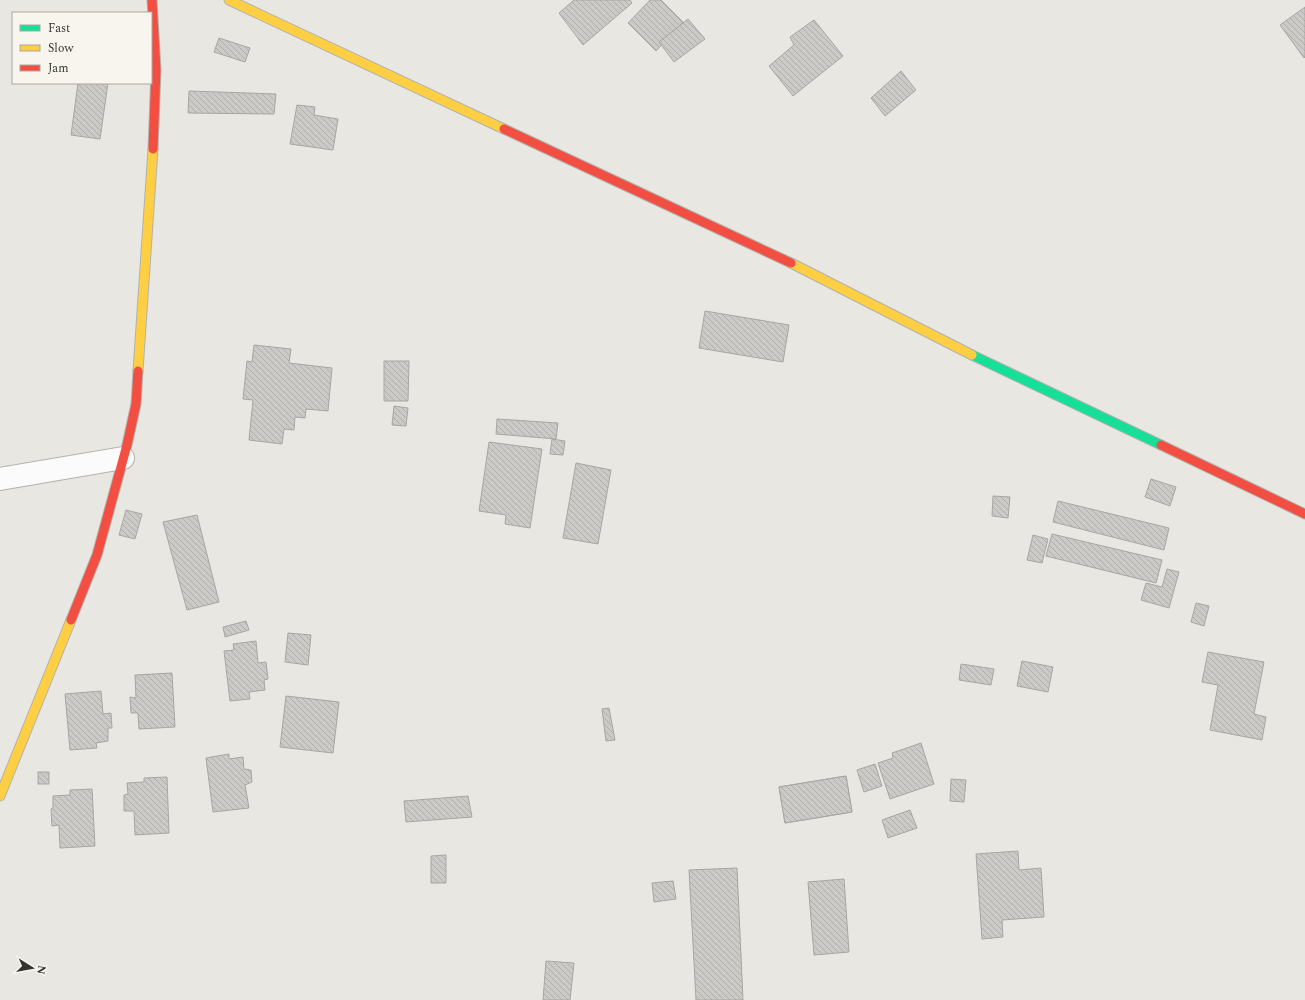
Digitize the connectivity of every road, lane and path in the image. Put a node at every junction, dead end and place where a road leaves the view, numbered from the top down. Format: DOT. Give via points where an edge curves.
graph roads {
  1 [pos="152,0"];
  2 [pos="229,0"];
  3 [pos="123,458"];
  4 [pos="0,479"];
  5 [pos="1305,514"];
  6 [pos="0,796"];
  1 -- 3 [label="street" via="156,70 151,188 136,404"];
  2 -- 5 [label="street" via="796,265 990,364"];
  3 -- 4 [label="street"];
  3 -- 6 [label="street" via="97,555"];
}
